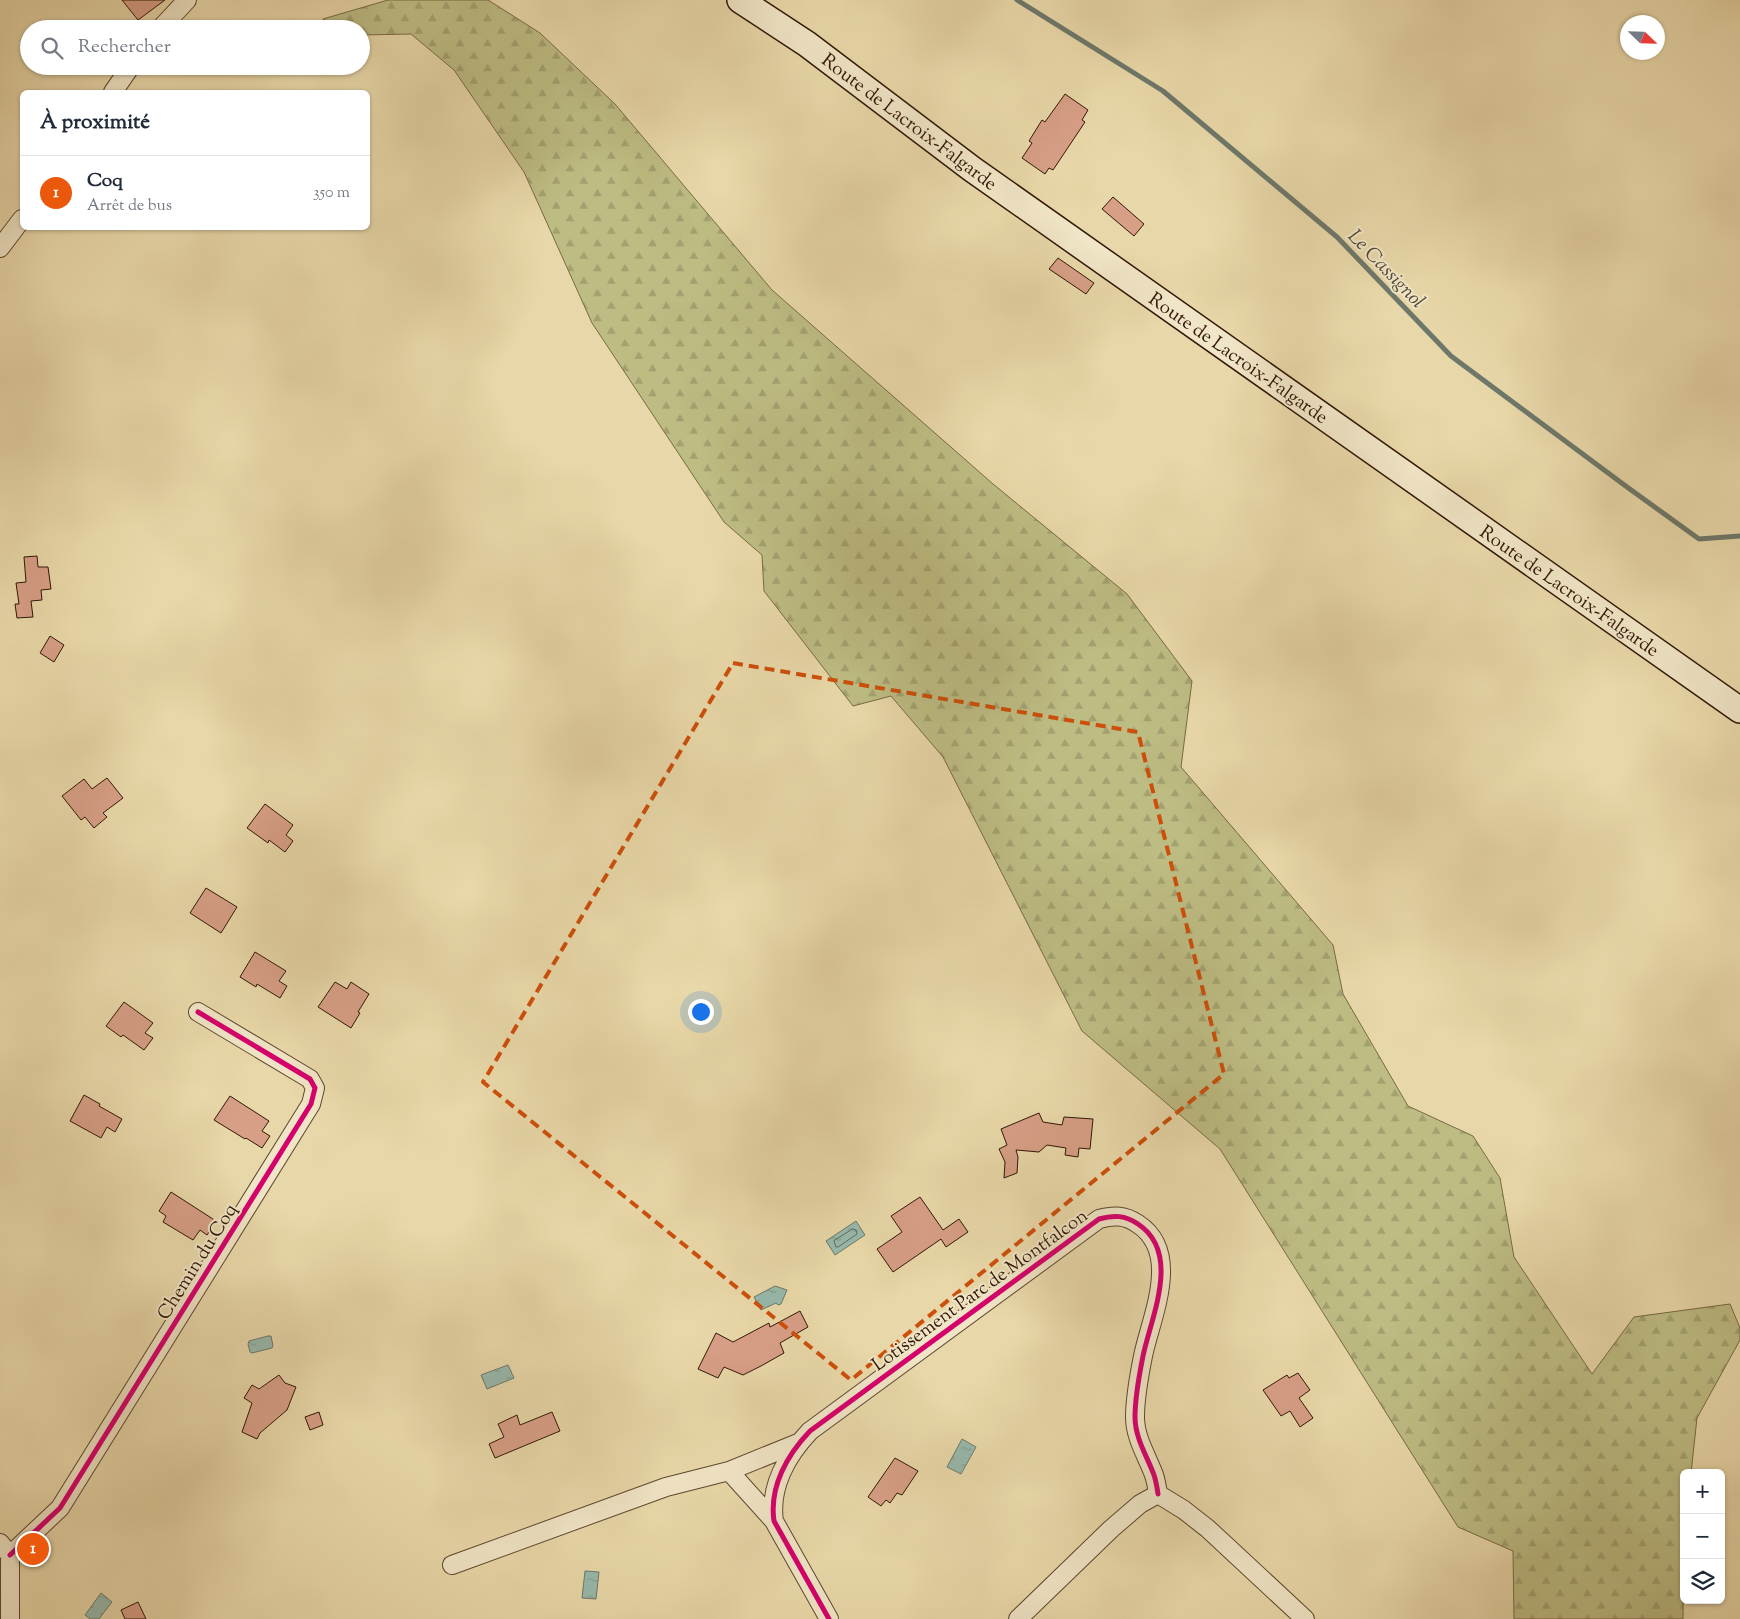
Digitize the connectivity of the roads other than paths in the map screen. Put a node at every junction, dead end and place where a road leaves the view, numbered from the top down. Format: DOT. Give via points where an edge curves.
graph roads {
  1 [pos="188,0"];
  2 [pos="740,0"];
  3 [pos="169,20"];
  4 [pos="125,75"];
  5 [pos="114,90"];
  6 [pos="20,222"];
  7 [pos="0,248"];
  8 [pos="1740,710"];
  9 [pos="198,1012"];
  10 [pos="798,1443"];
  11 [pos="729,1471"];
  12 [pos="1158,1494"];
  13 [pos="774,1520"];
  14 [pos="5,1549"];
  15 [pos="452,1565"];
  16 [pos="10,1619"];
  17 [pos="829,1619"];
  18 [pos="1018,1619"];
  19 [pos="1305,1619"];
  1 -- 3 [label="street"];
  2 -- 8 [label="main road, Route de Lacroix-Falgarde" via="807,44 988,180"];
  4 -- 5 [label="street"];
  6 -- 7 [label="street"];
  9 -- 14 [label="street, Chemin du Coq" via="310,1079 315,1088 311,1104 60,1508"];
  10 -- 11 [label="street"];
  10 -- 12 [label="street, Lotissement Parc de Montfalcon" via="1098,1219 1121,1216 1150,1233 1156,1243 1161,1272 1157,1306 1143,1355 1135,1419"];
  10 -- 13 [label="street, Lotissement Parc de Montfalcon" via="780,1474 775,1493"];
  11 -- 13 [label="street"];
  11 -- 15 [label="street" via="666,1487"];
  12 -- 18 [label="street" via="1140,1504 1111,1529"];
  12 -- 19 [label="street" via="1207,1528"];
  13 -- 17 [label="street"];
  14 -- 16 [label="street"];
}
